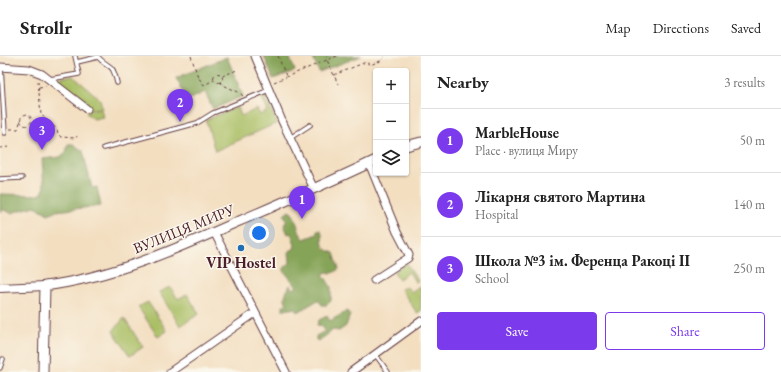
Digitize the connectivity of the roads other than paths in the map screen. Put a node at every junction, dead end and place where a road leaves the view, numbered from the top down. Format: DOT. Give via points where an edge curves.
graph roads {
  1 [pos="76,56"];
  2 [pos="98,56"];
  3 [pos="255,56"];
  4 [pos="77,62"];
  5 [pos="0,67"];
  6 [pos="50,78"];
  7 [pos="117,83"];
  8 [pos="269,90"];
  9 [pos="90,109"];
  10 [pos="310,125"];
  11 [pos="5,133"];
  12 [pos="290,138"];
  13 [pos="421,142"];
  14 [pos="409,145"];
  15 [pos="104,148"];
  16 [pos="372,162"];
  17 [pos="22,178"];
  18 [pos="0,179"];
  19 [pos="314,189"];
  20 [pos="214,232"];
  21 [pos="374,280"];
  22 [pos="45,286"];
  23 [pos="0,288"];
  24 [pos="256,313"];
  25 [pos="421,321"];
  26 [pos="375,354"];
  27 [pos="3,360"];
  28 [pos="0,368"];
  29 [pos="43,372"];
  30 [pos="170,372"];
  31 [pos="286,372"];
  32 [pos="351,372"];
  33 [pos="388,372"];
  1 -- 4 [label="lane"];
  2 -- 4 [label="lane"];
  2 -- 7 [label="lane" via="112,66"];
  3 -- 8 [label="street"];
  4 -- 6 [label="lane" via="79,74"];
  5 -- 6 [label="street" via="29,69"];
  5 -- 11 [label="lane"];
  6 -- 9 [label="street"];
  8 -- 12 [label="street"];
  8 -- 15 [label="lane" via="208,115 197,123"];
  10 -- 12 [label="lane"];
  12 -- 19 [label="street"];
  13 -- 14 [label="main road"];
  16 -- 19 [label="main road, ВУЛИЦЯ МИРУ"];
  16 -- 21 [label="street, ВУЛИЦЯ МИРУ" via="397,232 409,255"];
  17 -- 18 [label="lane"];
  19 -- 20 [label="main road, ВУЛИЦЯ МИРУ"];
  20 -- 22 [label="main road, ВУЛИЦЯ МИРУ" via="107,274"];
  20 -- 24 [label="street"];
  22 -- 23 [label="street, ВУЛИЦЯ МИРУ"];
  22 -- 29 [label="main road"];
  24 -- 30 [label="street"];
  24 -- 31 [label="street"];
  25 -- 26 [label="street"];
  26 -- 32 [label="street"];
  26 -- 33 [label="lane"];
  27 -- 28 [label="lane"];
}
